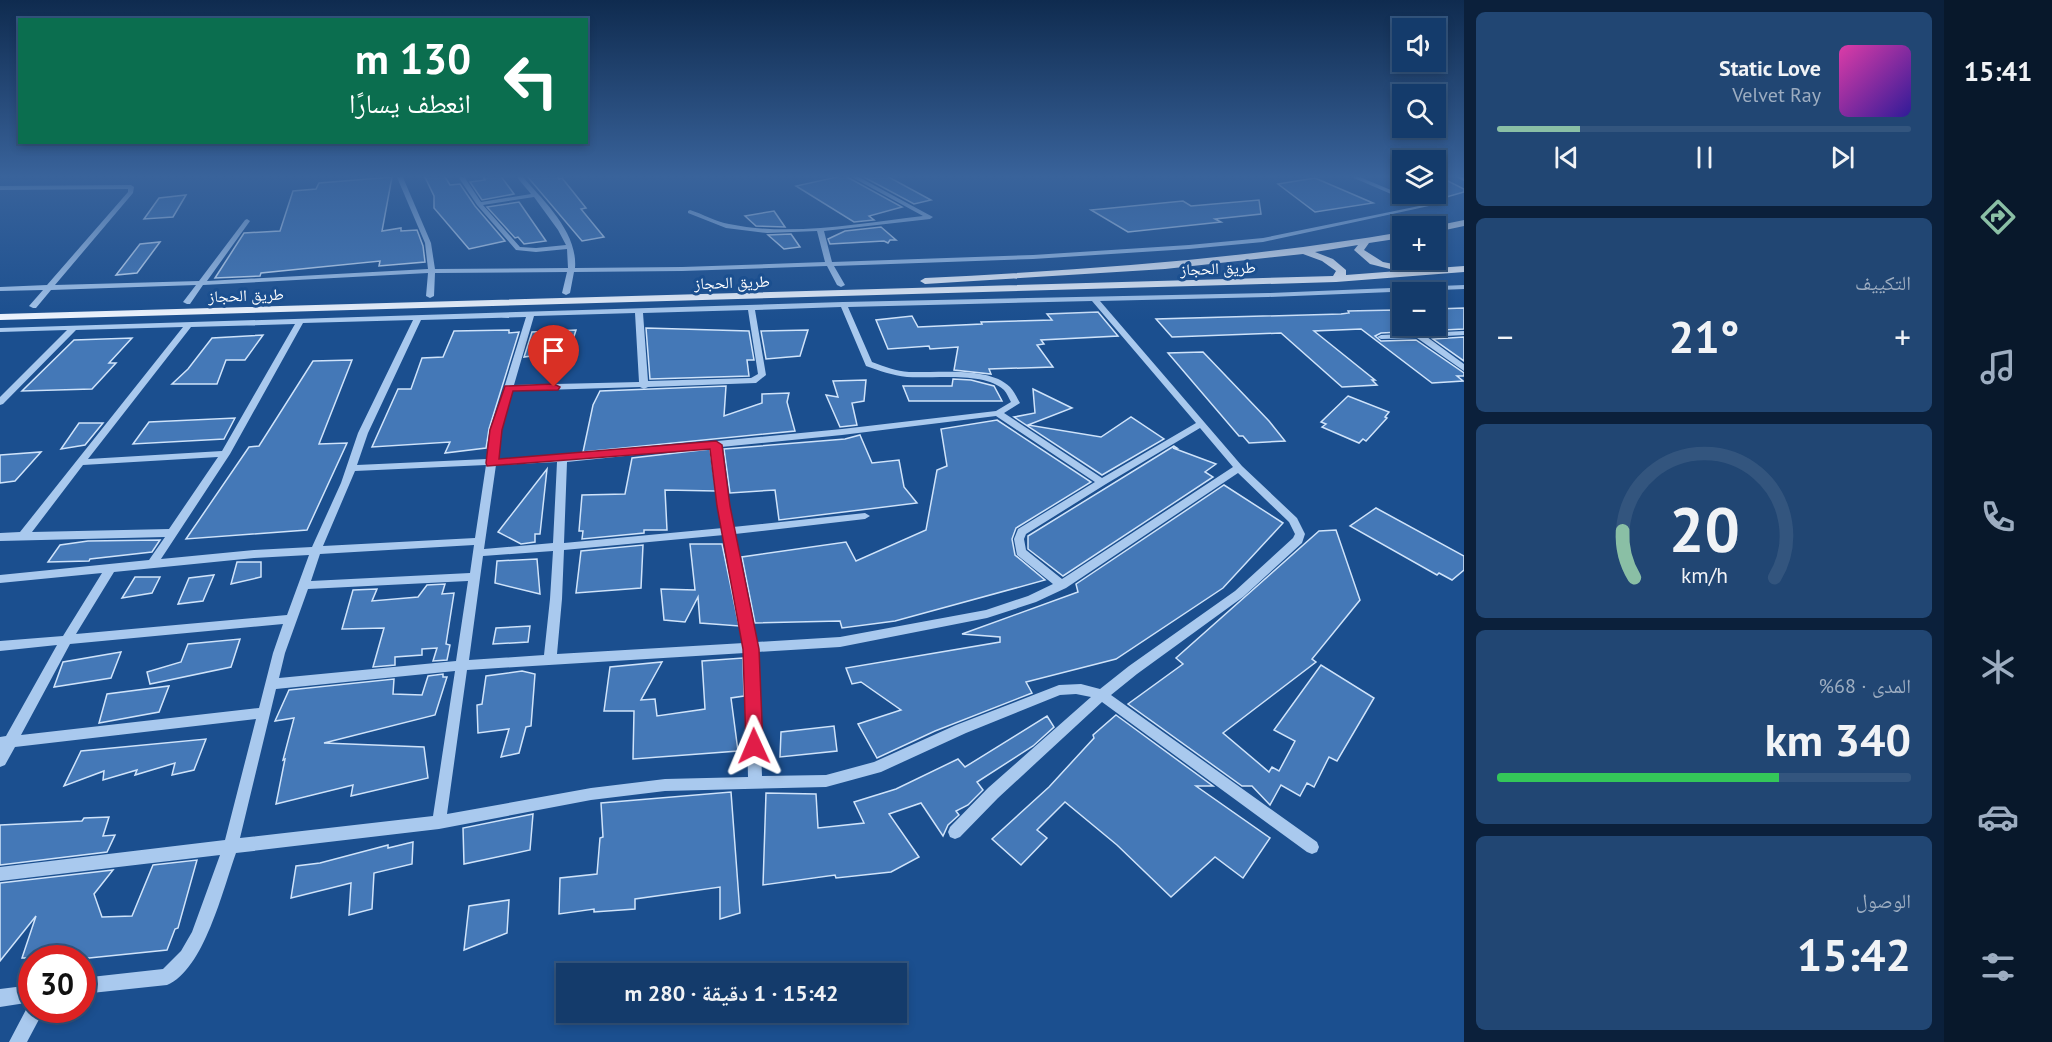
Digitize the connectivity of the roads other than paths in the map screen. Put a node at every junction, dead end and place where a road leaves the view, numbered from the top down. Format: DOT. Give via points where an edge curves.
graph roads {
  1 [pos="104,224"];
  2 [pos="245,224"];
  3 [pos="420,224"];
  4 [pos="496,224"];
  5 [pos="555,224"];
  6 [pos="720,224"];
  7 [pos="869,224"];
  8 [pos="1341,224"];
  9 [pos="1464,224"];
  10 [pos="1446,227"];
  11 [pos="820,229"];
  12 [pos="1392,237"];
  13 [pos="1366,242"];
  14 [pos="571,246"];
  15 [pos="1294,251"];
  16 [pos="830,264"];
  17 [pos="1464,269"];
  18 [pos="571,270"];
  19 [pos="432,271"];
  20 [pos="1444,272"];
  21 [pos="1336,279"];
  22 [pos="202,283"];
  23 [pos="1158,284"];
  24 [pos="841,285"];
  25 [pos="49,287"];
  26 [pos="1464,287"];
  27 [pos="0,289"];
  28 [pos="566,292"];
  29 [pos="430,296"];
  30 [pos="1171,296"];
  31 [pos="1094,298"];
  32 [pos="187,302"];
  33 [pos="843,304"];
  34 [pos="33,306"];
  35 [pos="0,307"];
  36 [pos="751,307"];
  37 [pos="639,310"];
  38 [pos="531,314"];
  39 [pos="0,317"];
  40 [pos="418,317"];
  41 [pos="300,321"];
  42 [pos="190,323"];
  43 [pos="74,328"];
  44 [pos="0,330"];
  45 [pos="1464,333"];
  46 [pos="1446,334"];
  47 [pos="1419,336"];
  48 [pos="1381,337"];
  49 [pos="1464,368"];
  50 [pos="644,386"];
  51 [pos="509,388"];
  52 [pos="0,402"];
  53 [pos="998,413"];
  54 [pos="1201,424"];
  55 [pos="716,445"];
  56 [pos="225,454"];
  57 [pos="562,459"];
  58 [pos="82,462"];
  59 [pos="492,463"];
  60 [pos="351,468"];
  61 [pos="1239,468"];
  62 [pos="1102,482"];
  63 [pos="865,516"];
  64 [pos="173,532"];
  65 [pos="729,532"];
  66 [pos="23,536"];
  67 [pos="0,537"];
  68 [pos="480,541"];
  69 [pos="559,546"];
  70 [pos="316,550"];
  71 [pos="479,553"];
  72 [pos="152,564"];
  73 [pos="111,568"];
  74 [pos="475,577"];
  75 [pos="0,579"];
  76 [pos="304,585"];
  77 [pos="1062,585"];
  78 [pos="292,619"];
  79 [pos="67,639"];
  80 [pos="0,646"];
  81 [pos="751,649"];
  82 [pos="550,658"];
  83 [pos="462,665"];
  84 [pos="271,684"];
  85 [pos="1102,695"];
  86 [pos="263,713"];
  87 [pos="5,743"];
  88 [pos="0,761"];
  89 [pos="755,783"];
  90 [pos="439,822"];
  91 [pos="955,832"];
  92 [pos="230,848"];
  93 [pos="1312,848"];
  94 [pos="0,874"];
  95 [pos="96,985"];
  96 [pos="18,995"];
  97 [pos="0,998"];
  98 [pos="28,1023"];
  99 [pos="18,1042"];
  1 -- 25 [label="street"];
  2 -- 22 [label="street"];
  3 -- 19 [label="street" via="428,243"];
  4 -- 14 [label="street" via="518,249"];
  5 -- 14 [label="street"];
  6 -- 11 [label="street" via="767,231"];
  7 -- 11 [label="street"];
  8 -- 16 [label="street" via="1263,240 1189,247"];
  9 -- 10 [label="main road"];
  11 -- 16 [label="street"];
  12 -- 13 [label="main road, طريق الحجاز"];
  13 -- 15 [label="main road, طريق الحجاز"];
  13 -- 20 [label="main road" via="1359,250 1377,263"];
  14 -- 18 [label="street"];
  15 -- 21 [label="main road" via="1316,254 1336,265 1341,275"];
  15 -- 24 [label="main road, طريق الحجاز" via="1074,274"];
  16 -- 18 [label="street"];
  16 -- 24 [label="street"];
  17 -- 20 [label="main road, طريق الحجاز"];
  18 -- 19 [label="street"];
  18 -- 28 [label="street"];
  19 -- 22 [label="street"];
  19 -- 29 [label="street"];
  20 -- 21 [label="main road, طريق الحجاز"];
  21 -- 23 [label="main road, طريق الحجاز"];
  22 -- 25 [label="street"];
  22 -- 32 [label="street"];
  23 -- 30 [label="street"];
  23 -- 39 [label="main road, طريق الحجاز"];
  24 -- 28 [label="main road, طريق الحجاز"];
  25 -- 27 [label="street"];
  25 -- 34 [label="street"];
  26 -- 30 [label="street"];
  28 -- 29 [label="main road, طريق الحجاز"];
  29 -- 32 [label="main road, طريق الحجاز"];
  30 -- 31 [label="street"];
  31 -- 33 [label="street"];
  31 -- 54 [label="street"];
  32 -- 34 [label="main road, طريق الحجاز"];
  33 -- 36 [label="street"];
  33 -- 53 [label="street" via="869,364 893,375 1000,381 1014,395 1016,403"];
  34 -- 35 [label="main road, طريق الحجاز"];
  36 -- 37 [label="street"];
  36 -- 50 [label="street" via="762,375 757,380"];
  37 -- 38 [label="street"];
  37 -- 50 [label="street"];
  38 -- 40 [label="street"];
  38 -- 51 [label="street"];
  40 -- 41 [label="street"];
  40 -- 60 [label="street" via="363,433"];
  41 -- 42 [label="street"];
  41 -- 56 [label="street"];
  42 -- 43 [label="street"];
  42 -- 58 [label="street"];
  43 -- 44 [label="street"];
  43 -- 52 [label="street"];
  45 -- 46 [label="street"];
  47 -- 48 [label="street"];
  47 -- 49 [label="street"];
  50 -- 51 [label="street"];
  51 -- 59 [label="street" via="496,430"];
  53 -- 55 [label="street"];
  53 -- 62 [label="street"];
  54 -- 61 [label="street"];
  54 -- 62 [label="street"];
  55 -- 57 [label="street"];
  55 -- 65 [label="street"];
  56 -- 58 [label="street"];
  56 -- 64 [label="street"];
  57 -- 59 [label="street"];
  57 -- 69 [label="street"];
  58 -- 66 [label="street"];
  59 -- 60 [label="street"];
  59 -- 68 [label="street"];
  60 -- 70 [label="street"];
  61 -- 77 [label="street"];
  61 -- 85 [label="street" via="1293,520 1300,534 1298,540 1239,594"];
  62 -- 77 [label="street" via="1022,532 1019,539 1021,552"];
  63 -- 65 [label="street"];
  64 -- 66 [label="street"];
  64 -- 72 [label="street"];
  65 -- 69 [label="street"];
  65 -- 81 [label="street"];
  66 -- 67 [label="street"];
  68 -- 70 [label="street"];
  68 -- 71 [label="street"];
  69 -- 71 [label="street"];
  69 -- 82 [label="street"];
  70 -- 72 [label="street"];
  70 -- 76 [label="street"];
  71 -- 74 [label="street"];
  72 -- 73 [label="street"];
  73 -- 75 [label="street"];
  73 -- 79 [label="street"];
  74 -- 76 [label="street"];
  74 -- 83 [label="street"];
  76 -- 78 [label="street"];
  77 -- 81 [label="street" via="976,616 840,642"];
  78 -- 79 [label="street"];
  78 -- 84 [label="street"];
  79 -- 80 [label="street"];
  79 -- 87 [label="street"];
  81 -- 82 [label="street"];
  81 -- 89 [label="street"];
  82 -- 83 [label="street"];
  83 -- 84 [label="street"];
  83 -- 90 [label="street"];
  84 -- 86 [label="street"];
  85 -- 89 [label="street" via="1086,689 1059,690 876,768 826,781"];
  85 -- 91 [label="street"];
  85 -- 93 [label="street"];
  86 -- 87 [label="street"];
  86 -- 92 [label="street"];
  87 -- 88 [label="street"];
  89 -- 90 [label="street" via="665,785 591,794"];
  90 -- 92 [label="street"];
  92 -- 94 [label="street"];
  92 -- 95 [label="street" via="199,936 187,957 167,977"];
  96 -- 97 [label="street"];
  98 -- 99 [label="street"];
}
